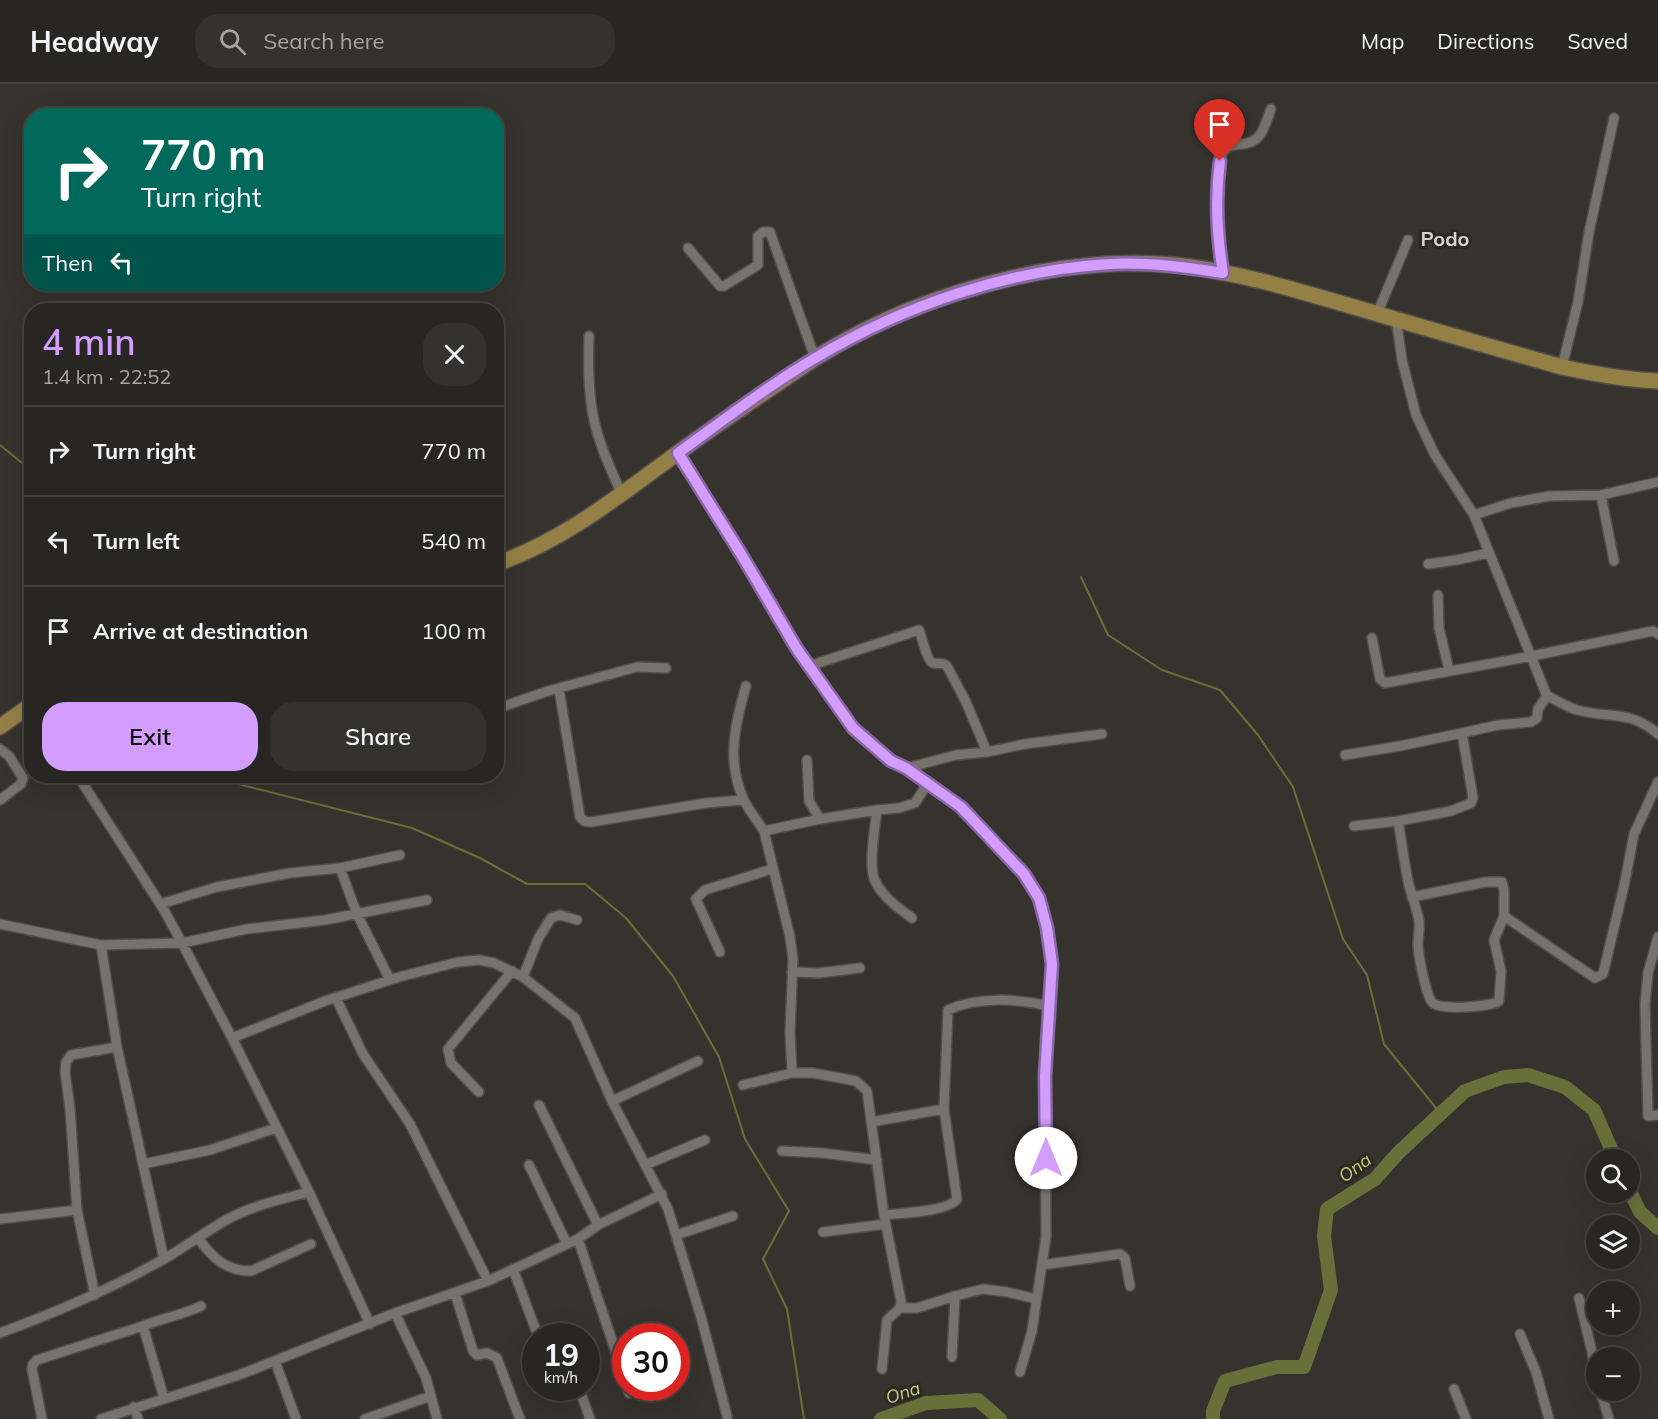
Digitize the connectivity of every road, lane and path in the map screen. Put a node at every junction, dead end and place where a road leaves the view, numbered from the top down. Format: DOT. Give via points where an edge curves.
graph roads {
  1 [pos="1271,109"];
  2 [pos="1614,118"];
  3 [pos="1408,240"];
  4 [pos="688,248"];
  5 [pos="1223,273"];
  6 [pos="1377,314"];
  7 [pos="1396,318"];
  8 [pos="589,336"];
  9 [pos="815,358"];
  10 [pos="1562,367"];
  11 [pos="1658,381"];
  12 [pos="678,453"];
  13 [pos="1658,482"];
  14 [pos="622,495"];
  15 [pos="1600,495"];
  16 [pos="1474,515"];
  17 [pos="1488,553"];
  18 [pos="504,561"];
  19 [pos="1614,561"];
  20 [pos="1428,564"];
  21 [pos="1438,595"];
  22 [pos="1656,632"];
  23 [pos="1372,638"];
  24 [pos="1532,656"];
  25 [pos="809,666"];
  26 [pos="666,668"];
  27 [pos="1449,670"];
  28 [pos="746,686"];
  29 [pos="559,689"];
  30 [pos="1547,696"];
  31 [pos="504,706"];
  32 [pos="24,710"];
  33 [pos="0,726"];
  34 [pos="1462,733"];
  35 [pos="1102,734"];
  36 [pos="1658,734"];
  37 [pos="0,749"];
  38 [pos="987,752"];
  39 [pos="1345,755"];
  40 [pos="807,760"];
  41 [pos="906,768"];
  42 [pos="1658,782"];
  43 [pos="82,783"];
  44 [pos="928,783"];
  45 [pos="0,800"];
  46 [pos="744,800"];
  47 [pos="877,810"];
  48 [pos="820,819"];
  49 [pos="1398,821"];
  50 [pos="1354,826"];
  51 [pos="764,831"];
  52 [pos="400,855"];
  53 [pos="340,868"];
  54 [pos="772,869"];
  55 [pos="1413,897"];
  56 [pos="427,900"];
  57 [pos="160,904"];
  58 [pos="357,914"];
  59 [pos="1504,916"];
  60 [pos="912,918"];
  61 [pos="577,920"];
  62 [pos="0,924"];
  63 [pos="1658,937"];
  64 [pos="182,943"];
  65 [pos="101,945"];
  66 [pos="720,952"];
  67 [pos="860,968"];
  68 [pos="512,971"];
  69 [pos="792,972"];
  70 [pos="523,977"];
  71 [pos="390,980"];
  72 [pos="336,998"];
  73 [pos="1049,1006"];
  74 [pos="232,1038"];
  75 [pos="117,1047"];
  76 [pos="698,1061"];
  77 [pos="792,1073"];
  78 [pos="743,1085"];
  79 [pos="478,1092"];
  80 [pos="612,1101"];
  81 [pos="539,1105"];
  82 [pos="944,1109"];
  83 [pos="1658,1115"];
  84 [pos="871,1122"];
  85 [pos="276,1128"];
  86 [pos="705,1140"];
  87 [pos="782,1151"];
  88 [pos="877,1160"];
  89 [pos="143,1164"];
  90 [pos="529,1165"];
  91 [pos="645,1165"];
  92 [pos="309,1192"];
  93 [pos="662,1194"];
  94 [pos="77,1210"];
  95 [pos="733,1216"];
  96 [pos="0,1219"];
  97 [pos="885,1220"];
  98 [pos="598,1225"];
  99 [pos="824,1232"];
  100 [pos="676,1235"];
  101 [pos="198,1238"];
  102 [pos="578,1239"];
  103 [pos="567,1244"];
  104 [pos="310,1245"];
  105 [pos="164,1259"];
  106 [pos="1042,1265"];
  107 [pos="513,1269"];
  108 [pos="488,1281"];
  109 [pos="1130,1286"];
  110 [pos="455,1293"];
  111 [pos="95,1295"];
  112 [pos="955,1296"];
  113 [pos="1579,1298"];
  114 [pos="1036,1299"];
  115 [pos="201,1306"];
  116 [pos="900,1308"];
  117 [pos="395,1313"];
  118 [pos="533,1323"];
  119 [pos="370,1324"];
  120 [pos="143,1326"];
  121 [pos="0,1333"];
  122 [pos="1520,1334"];
  123 [pos="612,1340"];
  124 [pos="1591,1347"];
  125 [pos="952,1357"];
  126 [pos="275,1361"];
  127 [pos="882,1369"];
  128 [pos="1020,1372"];
  129 [pos="1454,1389"];
  130 [pos="430,1396"];
  131 [pos="164,1398"];
  132 [pos="584,1401"];
  133 [pos="1603,1401"];
  134 [pos="135,1407"];
  135 [pos="726,1416"];
  136 [pos="42,1419"];
  137 [pos="101,1419"];
  138 [pos="138,1419"];
  139 [pos="296,1419"];
  140 [pos="365,1419"];
  141 [pos="437,1419"];
  142 [pos="520,1419"];
  143 [pos="590,1419"];
  144 [pos="1466,1419"];
  145 [pos="1549,1419"];
  146 [pos="1609,1419"];
  1 -- 5 [label="street" via="1261,135 1249,144 1230,146 1220,161 1217,235"];
  2 -- 10 [label="street"];
  3 -- 6 [label="street"];
  4 -- 9 [label="street" via="714,281 724,286 755,268 759,261 758,236 770,232"];
  5 -- 6 [label="highway"];
  5 -- 9 [label="highway" via="1159,264 1112,264 1030,275 915,308"];
  6 -- 7 [label="highway"];
  7 -- 10 [label="highway"];
  7 -- 16 [label="street" via="1416,415 1435,455"];
  8 -- 14 [label="street" via="591,405 598,437"];
  9 -- 12 [label="highway"];
  10 -- 11 [label="highway"];
  12 -- 14 [label="highway"];
  12 -- 25 [label="street"];
  13 -- 15 [label="street"];
  14 -- 18 [label="highway" via="564,533"];
  15 -- 16 [label="street" via="1550,496"];
  15 -- 19 [label="street"];
  16 -- 17 [label="street"];
  17 -- 20 [label="street"];
  17 -- 24 [label="street"];
  21 -- 27 [label="street" via="1439,628"];
  22 -- 24 [label="street"];
  23 -- 27 [label="street" via="1380,679 1385,683"];
  24 -- 27 [label="street"];
  24 -- 30 [label="street"];
  25 -- 38 [label="street" via="919,630 928,659 947,666"];
  25 -- 41 [label="street" via="853,728 891,761"];
  26 -- 29 [label="street" via="637,667"];
  28 -- 46 [label="street" via="734,732 734,771"];
  29 -- 31 [label="street"];
  29 -- 46 [label="street" via="580,817 584,821"];
  30 -- 34 [label="street" via="1537,718 1531,722 1498,724"];
  30 -- 36 [label="street" via="1577,710 1644,723"];
  32 -- 33 [label="highway"];
  34 -- 39 [label="street"];
  34 -- 49 [label="street" via="1471,803 1451,812"];
  35 -- 38 [label="street"];
  37 -- 45 [label="street" via="23,778"];
  38 -- 41 [label="street" via="956,755"];
  40 -- 48 [label="street" via="809,801"];
  41 -- 44 [label="street"];
  42 -- 59 [label="street" via="1634,834 1602,974 1595,978"];
  43 -- 57 [label="street"];
  44 -- 47 [label="street" via="915,803"];
  44 -- 73 [label="street" via="961,807 1005,852 1039,898 1052,964"];
  46 -- 51 [label="street"];
  47 -- 48 [label="street"];
  47 -- 60 [label="street" via="874,879 895,906"];
  48 -- 51 [label="street"];
  49 -- 50 [label="street"];
  49 -- 55 [label="street"];
  51 -- 54 [label="street"];
  52 -- 53 [label="street"];
  53 -- 57 [label="street" via="217,887"];
  53 -- 58 [label="street"];
  54 -- 66 [label="street" via="698,895 698,905"];
  54 -- 69 [label="street" via="790,937"];
  55 -- 59 [label="street" via="1502,882"];
  55 -- 59 [label="street" via="1423,972 1431,1002 1437,1006 1494,1005 1499,1001 1501,970 1494,940"];
  56 -- 58 [label="street"];
  57 -- 64 [label="street"];
  58 -- 64 [label="street" via="248,929"];
  58 -- 71 [label="street"];
  61 -- 70 [label="street" via="560,915 551,918"];
  62 -- 65 [label="street"];
  63 -- 83 [label="street" via="1645,1004 1648,1116"];
  64 -- 65 [label="street"];
  64 -- 74 [label="street"];
  65 -- 75 [label="street"];
  67 -- 69 [label="street"];
  68 -- 70 [label="street"];
  68 -- 71 [label="street" via="479,960"];
  68 -- 79 [label="street" via="448,1049 451,1063"];
  69 -- 77 [label="street"];
  70 -- 80 [label="street" via="575,1018"];
  71 -- 72 [label="street"];
  72 -- 74 [label="street"];
  72 -- 108 [label="street" via="363,1054 410,1124"];
  73 -- 82 [label="street" via="1008,999 948,1010"];
  73 -- 106 [label="street" via="1045,1076 1046,1237"];
  74 -- 85 [label="street"];
  75 -- 89 [label="street"];
  75 -- 94 [label="street" via="71,1055 66,1062"];
  76 -- 80 [label="street"];
  77 -- 78 [label="street"];
  77 -- 84 [label="street" via="856,1082 867,1091"];
  80 -- 91 [label="street"];
  81 -- 98 [label="street"];
  82 -- 84 [label="street"];
  82 -- 97 [label="street" via="957,1199 954,1204"];
  84 -- 88 [label="street"];
  85 -- 89 [label="street" via="210,1150"];
  85 -- 92 [label="street"];
  86 -- 91 [label="street"];
  87 -- 88 [label="street"];
  88 -- 97 [label="street"];
  89 -- 105 [label="street"];
  90 -- 103 [label="street"];
  91 -- 93 [label="street"];
  92 -- 101 [label="street" via="251,1209"];
  92 -- 119 [label="street"];
  93 -- 98 [label="street"];
  93 -- 100 [label="street"];
  94 -- 96 [label="street"];
  94 -- 111 [label="street"];
  95 -- 100 [label="street"];
  97 -- 99 [label="street"];
  97 -- 116 [label="street"];
  98 -- 102 [label="street"];
  100 -- 135 [label="street"];
  101 -- 104 [label="street" via="218,1262 246,1271"];
  101 -- 105 [label="street"];
  102 -- 103 [label="street"];
  102 -- 123 [label="street"];
  103 -- 107 [label="street"];
  105 -- 111 [label="street"];
  106 -- 109 [label="street" via="1120,1254 1125,1258"];
  106 -- 114 [label="street"];
  107 -- 108 [label="street"];
  107 -- 118 [label="street"];
  108 -- 110 [label="street"];
  110 -- 117 [label="street"];
  110 -- 142 [label="street" via="473,1351 497,1358"];
  111 -- 121 [label="street"];
  112 -- 114 [label="street" via="992,1289"];
  112 -- 116 [label="street" via="917,1308"];
  112 -- 125 [label="street"];
  113 -- 124 [label="street"];
  114 -- 128 [label="street"];
  115 -- 120 [label="street"];
  116 -- 127 [label="street" via="887,1320"];
  117 -- 119 [label="street"];
  117 -- 130 [label="street" via="426,1378"];
  119 -- 126 [label="street"];
  120 -- 131 [label="street"];
  120 -- 136 [label="street" via="37,1360 32,1369"];
  122 -- 145 [label="street"];
  126 -- 131 [label="street"];
  126 -- 139 [label="street"];
  129 -- 144 [label="street"];
  130 -- 140 [label="street"];
  130 -- 141 [label="street"];
  131 -- 134 [label="street"];
  132 -- 143 [label="street"];
  133 -- 146 [label="street"];
  134 -- 137 [label="street"];
  134 -- 138 [label="street"];
}
